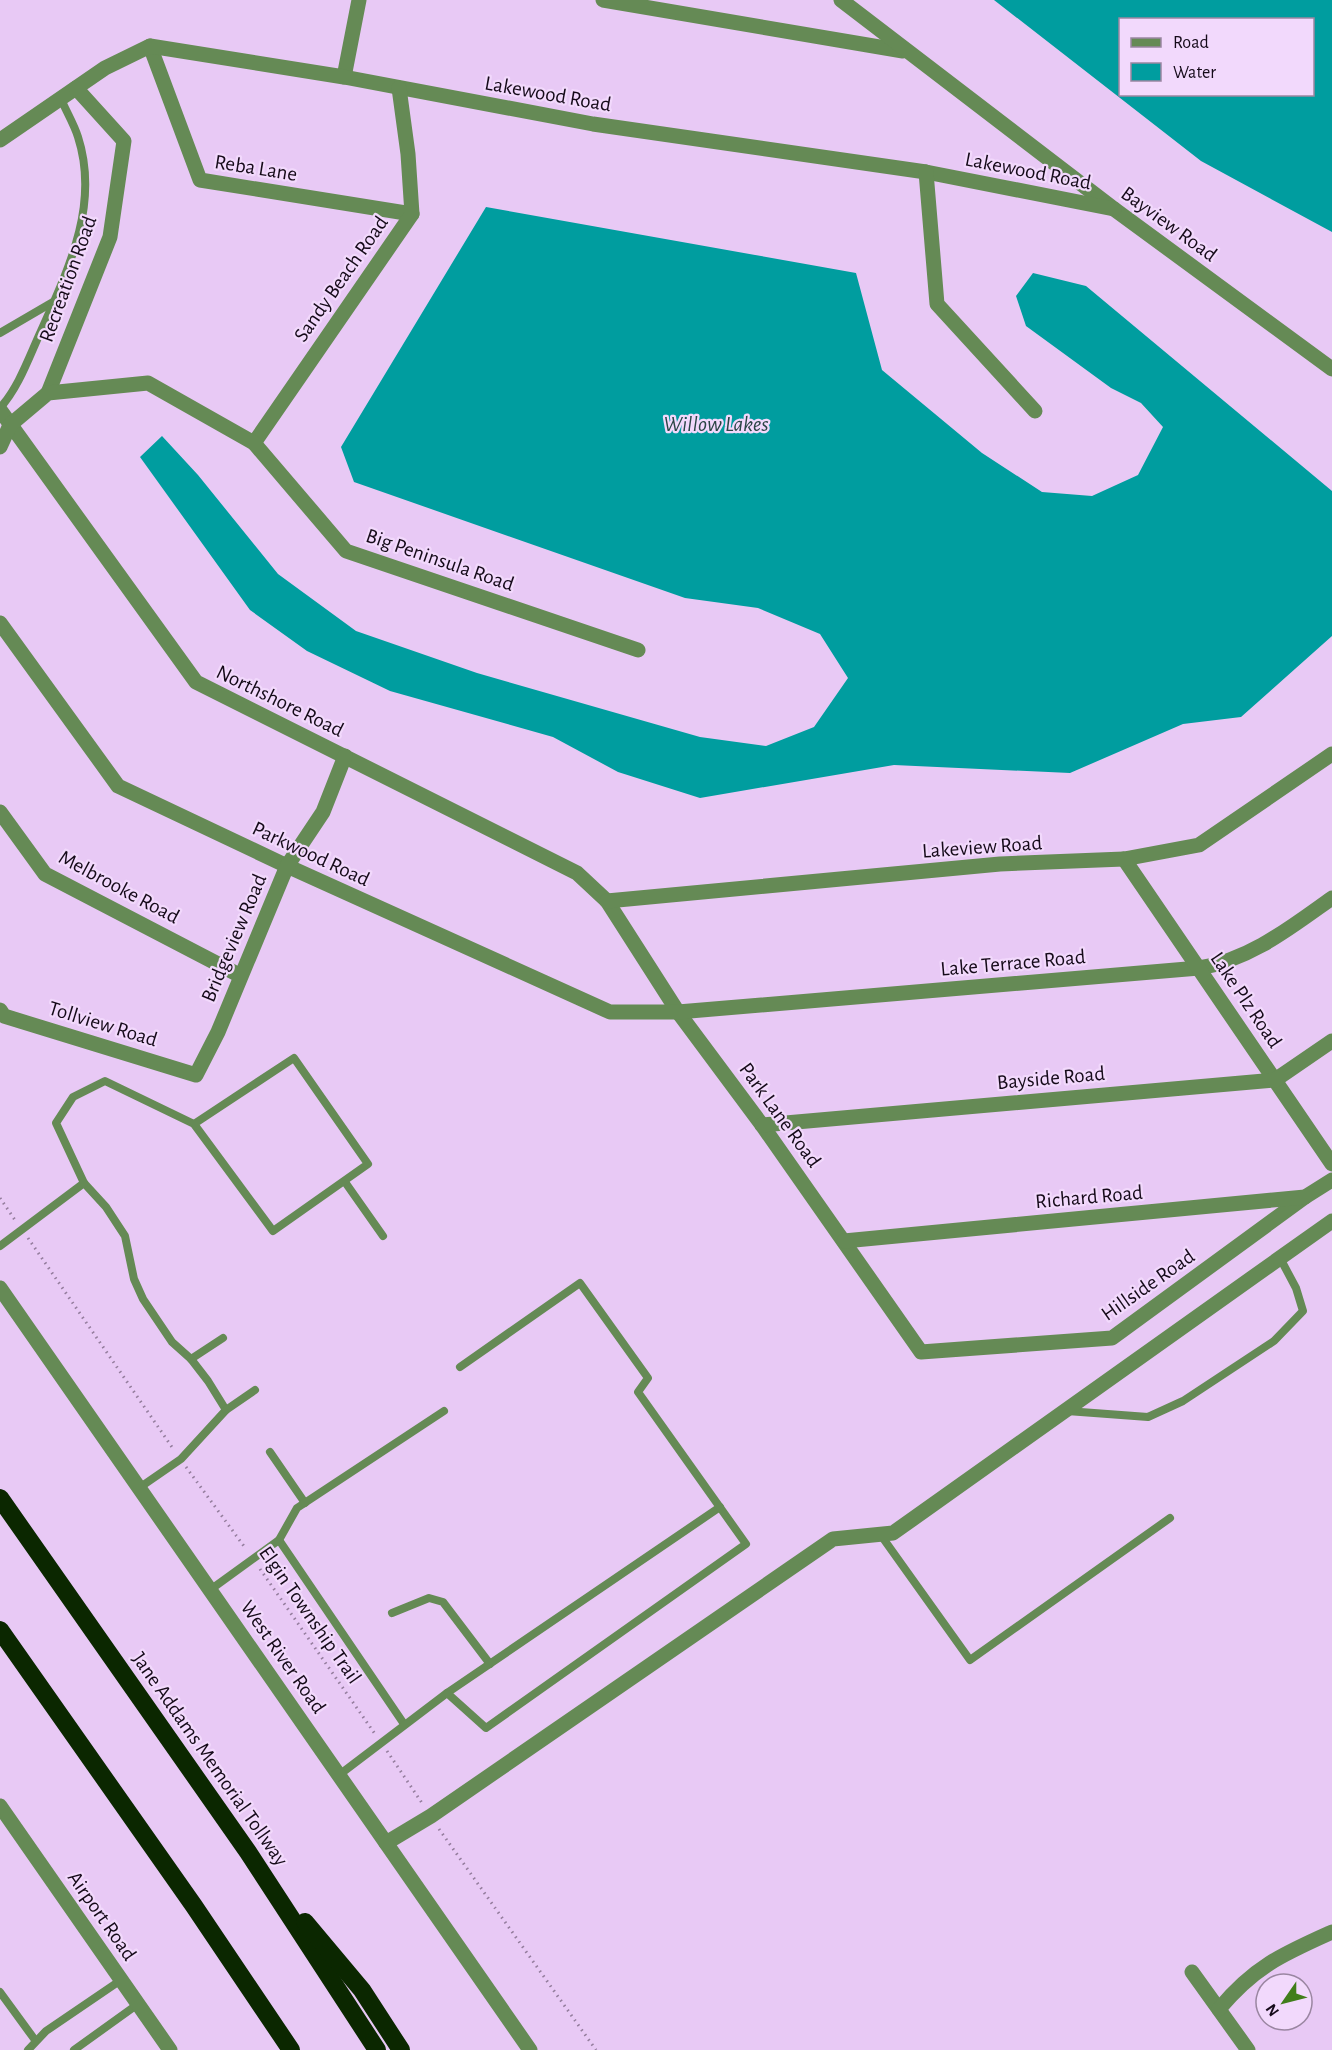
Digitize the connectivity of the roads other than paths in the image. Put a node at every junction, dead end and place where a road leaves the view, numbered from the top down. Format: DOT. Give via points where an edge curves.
graph roads {
  1 [pos="360,0"];
  2 [pos="603,0"];
  3 [pos="841,0"];
  4 [pos="150,46"];
  5 [pos="906,51"];
  6 [pos="344,77"];
  7 [pos="76,88"];
  8 [pos="399,88"];
  9 [pos="61,99"];
  10 [pos="0,140"];
  11 [pos="926,172"];
  12 [pos="1114,210"];
  13 [pos="412,214"];
  14 [pos="54,302"];
  15 [pos="0,333"];
  16 [pos="1332,369"];
  17 [pos="48,393"];
  18 [pos="0,409"];
  19 [pos="1035,411"];
  20 [pos="10,425"];
  21 [pos="254,442"];
  22 [pos="0,447"];
  23 [pos="0,623"];
  24 [pos="638,650"];
  25 [pos="1332,754"];
  26 [pos="345,756"];
  27 [pos="0,812"];
  28 [pos="1124,859"];
  29 [pos="287,866"];
  30 [pos="1332,898"];
  31 [pos="607,901"];
  32 [pos="1199,968"];
  33 [pos="239,975"];
  34 [pos="0,1010"];
  35 [pos="678,1012"];
  36 [pos="1332,1041"];
  37 [pos="196,1075"];
  38 [pos="1275,1080"];
  39 [pos="194,1124"];
  40 [pos="762,1125"];
  41 [pos="1332,1164"];
  42 [pos="1332,1180"];
  43 [pos="345,1182"];
  44 [pos="84,1183"];
  45 [pos="1305,1197"];
  46 [pos="1332,1221"];
  47 [pos="383,1236"];
  48 [pos="844,1241"];
  49 [pos="0,1246"];
  50 [pos="1280,1258"];
  51 [pos="0,1288"];
  52 [pos="223,1338"];
  53 [pos="921,1353"];
  54 [pos="191,1359"];
  55 [pos="460,1367"];
  56 [pos="255,1390"];
  57 [pos="226,1410"];
  58 [pos="444,1411"];
  59 [pos="1063,1411"];
  60 [pos="270,1452"];
  61 [pos="139,1488"];
  62 [pos="0,1498"];
  63 [pos="305,1503"];
  64 [pos="720,1507"];
  65 [pos="1170,1518"];
  66 [pos="880,1534"];
  67 [pos="279,1540"];
  68 [pos="210,1590"];
  69 [pos="392,1613"];
  70 [pos="0,1630"];
  71 [pos="490,1664"];
  72 [pos="447,1693"];
  73 [pos="405,1724"];
  74 [pos="339,1775"];
  75 [pos="0,1806"];
  76 [pos="386,1843"];
  77 [pos="248,1852"];
  78 [pos="1332,1932"];
  79 [pos="1192,1972"];
  80 [pos="121,1980"];
  81 [pos="0,1992"];
  82 [pos="138,2004"];
  83 [pos="1219,2009"];
  84 [pos="35,2040"];
  85 [pos="28,2050"];
  86 [pos="74,2050"];
  87 [pos="170,2050"];
  88 [pos="291,2050"];
  89 [pos="377,2050"];
  90 [pos="401,2050"];
  91 [pos="530,2050"];
  92 [pos="1248,2050"];
  1 -- 6 [label="street"];
  2 -- 5 [label="street"];
  3 -- 5 [label="street, Bayview Road"];
  4 -- 6 [label="street, Lakewood Road"];
  4 -- 7 [label="street" via="105,68"];
  4 -- 13 [label="street, Reba Lane" via="200,180"];
  5 -- 12 [label="street, Bayview Road"];
  6 -- 8 [label="street, Lakewood Road"];
  7 -- 9 [label="street"];
  7 -- 17 [label="street, Recreation Road" via="124,141 110,237"];
  8 -- 11 [label="street, Lakewood Road" via="593,124"];
  8 -- 13 [label="street, Sandy Beach Road"];
  9 -- 10 [label="street"];
  9 -- 14 [label="lane" via="78,137 85,180 81,226 66,280"];
  11 -- 12 [label="street, Lakewood Road"];
  11 -- 19 [label="street" via="937,304"];
  12 -- 16 [label="street, Bayview Road"];
  13 -- 21 [label="street, Sandy Beach Road"];
  14 -- 15 [label="lane"];
  14 -- 18 [label="lane" via="9,398"];
  17 -- 20 [label="street"];
  17 -- 21 [label="street, Big Peninsula Road" via="148,382"];
  18 -- 20 [label="street, Northshore Road"];
  20 -- 22 [label="street"];
  20 -- 26 [label="street, Northshore Road" via="196,682"];
  21 -- 24 [label="street, Big Peninsula Road" via="346,551"];
  23 -- 29 [label="street, Parkwood Road" via="117,786"];
  25 -- 28 [label="street, Lakeview Road" via="1199,845"];
  26 -- 29 [label="street, Bridgeview Road" via="323,812"];
  26 -- 31 [label="street, Northshore Road" via="577,873"];
  27 -- 33 [label="street, Melbrooke Road" via="45,874"];
  28 -- 31 [label="street, Lakeview Road" via="1000,864"];
  28 -- 32 [label="street, Lake Plz Road"];
  29 -- 33 [label="street, Bridgeview Road"];
  29 -- 35 [label="street, Parkwood Road" via="610,1012"];
  30 -- 32 [label="street, Lake Terrace Road" via="1255,950 1224,964"];
  31 -- 35 [label="street, Park Lane Road"];
  32 -- 35 [label="street, Lake Terrace Road"];
  32 -- 38 [label="street, Lake Plz Road"];
  33 -- 37 [label="street, Bridgeview Road" via="218,1032"];
  34 -- 37 [label="street, Tollview Road" via="4,1016"];
  35 -- 40 [label="street, Park Lane Road"];
  36 -- 38 [label="street, Bayside Road"];
  38 -- 40 [label="street, Bayside Road"];
  38 -- 41 [label="street, Lake Plz Road"];
  39 -- 43 [label="lane" via="273,1231"];
  39 -- 43 [label="lane" via="294,1058 368,1164"];
  39 -- 44 [label="lane" via="105,1081 72,1097 56,1123"];
  40 -- 48 [label="street, Park Lane Road"];
  42 -- 45 [label="street, Richard Road"];
  43 -- 47 [label="lane"];
  44 -- 49 [label="lane"];
  44 -- 54 [label="lane" via="125,1236 134,1279 143,1299 172,1342"];
  45 -- 48 [label="street, Richard Road"];
  45 -- 53 [label="street, Hillside Road" via="1112,1338"];
  46 -- 50 [label="street"];
  48 -- 53 [label="street, Park Lane Road"];
  50 -- 59 [label="street"];
  50 -- 59 [label="lane" via="1303,1311 1274,1341 1183,1401 1148,1417"];
  51 -- 61 [label="street, West River Road"];
  52 -- 54 [label="lane"];
  54 -- 57 [label="lane"];
  55 -- 64 [label="lane" via="580,1283 648,1378 638,1392"];
  56 -- 57 [label="lane"];
  57 -- 61 [label="lane" via="181,1459"];
  58 -- 63 [label="lane"];
  59 -- 66 [label="street" via="893,1533"];
  60 -- 63 [label="lane"];
  61 -- 68 [label="street, West River Road"];
  62 -- 77 [label="highway, Jane Addams Memorial Tollway"];
  63 -- 67 [label="lane" via="297,1508"];
  64 -- 71 [label="lane"];
  64 -- 72 [label="lane" via="746,1544 486,1728"];
  65 -- 66 [label="lane" via="970,1660"];
  66 -- 76 [label="street" via="833,1539"];
  67 -- 68 [label="lane"];
  67 -- 73 [label="lane"];
  68 -- 74 [label="street, West River Road"];
  69 -- 71 [label="lane" via="429,1598 443,1602"];
  70 -- 88 [label="highway"];
  71 -- 72 [label="lane"];
  72 -- 73 [label="lane"];
  73 -- 74 [label="lane"];
  74 -- 76 [label="street, West River Road"];
  75 -- 80 [label="street, Airport Road"];
  76 -- 91 [label="street, West River Road"];
  77 -- 89 [label="highway, Jane Addams Memorial Tollway"];
  77 -- 90 [label="highway" via="362,1990"];
  78 -- 83 [label="street" via="1273,1959 1238,1987"];
  79 -- 83 [label="street"];
  80 -- 82 [label="street, Airport Road"];
  80 -- 84 [label="lane"];
  81 -- 84 [label="lane"];
  82 -- 86 [label="lane"];
  82 -- 87 [label="street, Airport Road"];
  83 -- 92 [label="street"];
  84 -- 85 [label="lane"];
}
